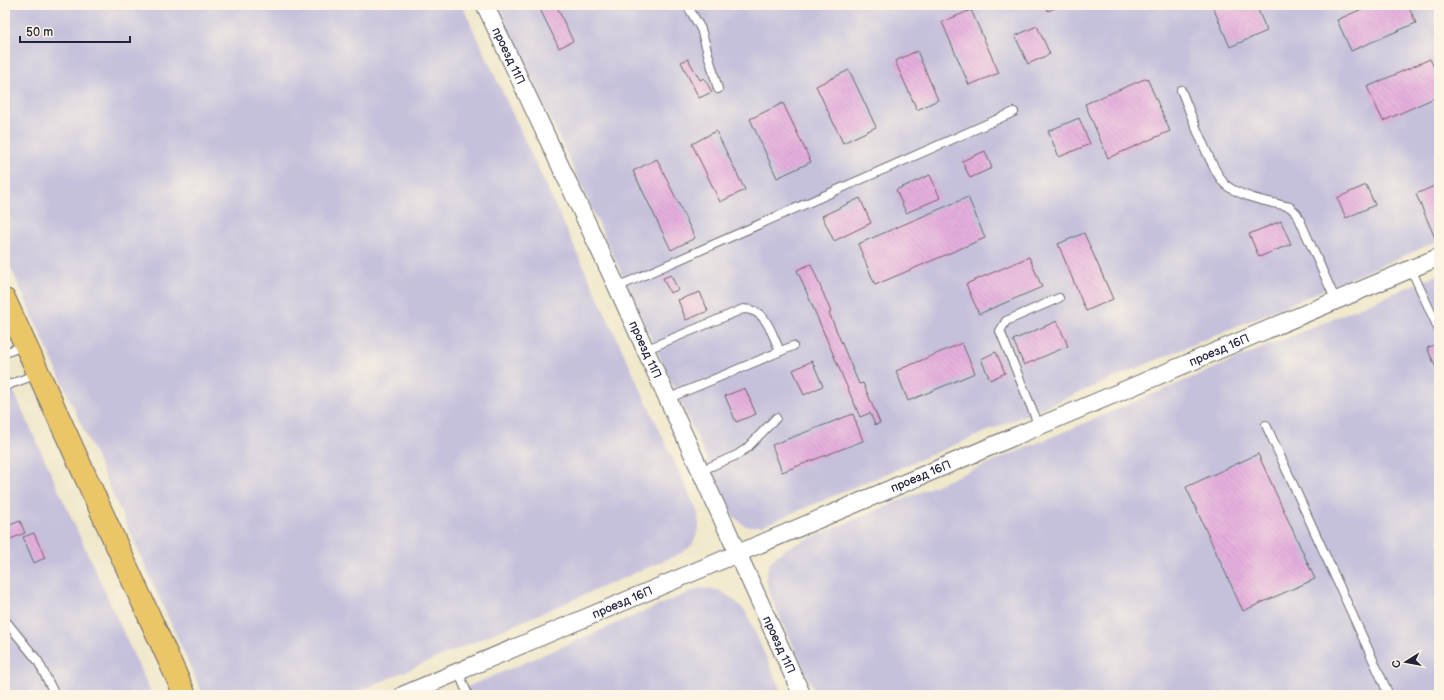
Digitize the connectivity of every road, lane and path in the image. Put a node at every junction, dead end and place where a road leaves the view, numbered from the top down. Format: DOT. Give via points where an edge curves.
graph roads {
  1 [pos="485,5"];
  2 [pos="687,5"];
  3 [pos="718,89"];
  4 [pos="1181,90"];
  5 [pos="1014,112"];
  6 [pos="1439,257"];
  7 [pos="1411,269"];
  8 [pos="617,287"];
  9 [pos="1058,298"];
  10 [pos="5,300"];
  11 [pos="1336,301"];
  12 [pos="1439,330"];
  13 [pos="26,345"];
  14 [pos="793,346"];
  15 [pos="645,350"];
  16 [pos="780,351"];
  17 [pos="5,353"];
  18 [pos="39,374"];
  19 [pos="5,386"];
  20 [pos="668,399"];
  21 [pos="776,418"];
  22 [pos="1266,425"];
  23 [pos="1039,426"];
  24 [pos="700,471"];
  25 [pos="737,553"];
  26 [pos="5,620"];
  27 [pos="458,671"];
  28 [pos="55,695"];
  29 [pos="185,695"];
  30 [pos="403,695"];
  31 [pos="468,695"];
  32 [pos="802,695"];
  33 [pos="1389,695"];
  1 -- 8 [label="street, проезд 11П"];
  2 -- 3 [label="lane" via="701,29"];
  4 -- 11 [label="lane" via="1216,171 1225,185 1237,192 1290,208 1297,214"];
  5 -- 8 [label="lane"];
  6 -- 7 [label="street, проезд 16П"];
  7 -- 11 [label="street, проезд 16П"];
  7 -- 12 [label="lane"];
  8 -- 15 [label="street, проезд 11П"];
  9 -- 23 [label="lane" via="1006,321 1000,331"];
  10 -- 13 [label="highway"];
  11 -- 23 [label="street, проезд 16П"];
  13 -- 17 [label="lane"];
  13 -- 18 [label="highway"];
  14 -- 16 [label="lane"];
  15 -- 16 [label="lane" via="743,309 752,309 763,316"];
  15 -- 20 [label="street, проезд 11П"];
  16 -- 20 [label="lane"];
  18 -- 19 [label="lane"];
  18 -- 29 [label="highway"];
  20 -- 24 [label="street, проезд 11П"];
  21 -- 24 [label="lane" via="737,455"];
  22 -- 33 [label="lane"];
  23 -- 25 [label="street, проезд 16П"];
  24 -- 25 [label="street, проезд 11П"];
  25 -- 27 [label="street, проезд 16П"];
  25 -- 32 [label="street, проезд 11П"];
  26 -- 28 [label="lane" via="38,661"];
  27 -- 30 [label="street, проезд 16П"];
  27 -- 31 [label="lane"];
}
